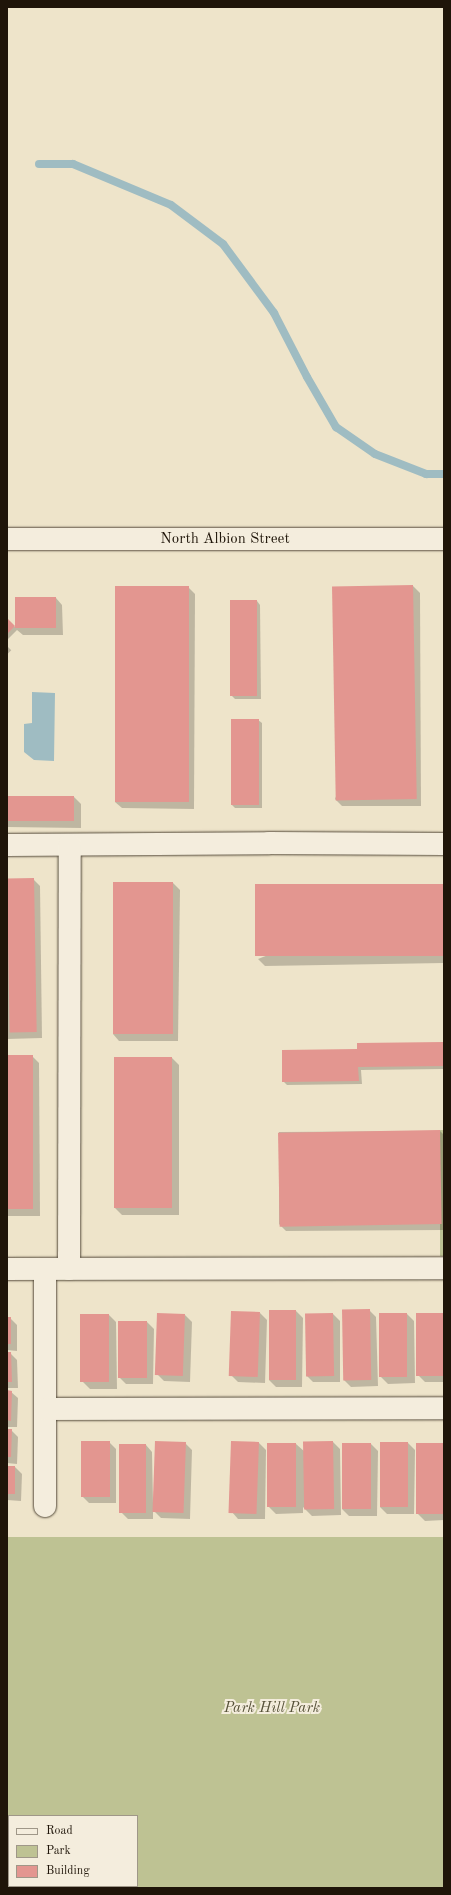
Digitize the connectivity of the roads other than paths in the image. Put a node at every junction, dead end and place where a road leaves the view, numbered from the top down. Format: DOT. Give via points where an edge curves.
graph roads {
  1 [pos="7,539"];
  2 [pos="444,539"];
  3 [pos="444,844"];
  4 [pos="7,845"];
  5 [pos="70,845"];
  6 [pos="444,1268"];
  7 [pos="7,1269"];
  8 [pos="45,1269"];
  9 [pos="69,1269"];
  10 [pos="444,1408"];
  11 [pos="45,1409"];
  12 [pos="45,1506"];
  1 -- 2 [label="street, North Albion Street"];
  3 -- 5 [label="street"];
  4 -- 5 [label="street"];
  5 -- 9 [label="street"];
  6 -- 9 [label="street"];
  7 -- 8 [label="street"];
  8 -- 9 [label="street"];
  8 -- 11 [label="street"];
  10 -- 11 [label="street"];
  11 -- 12 [label="street"];
}
